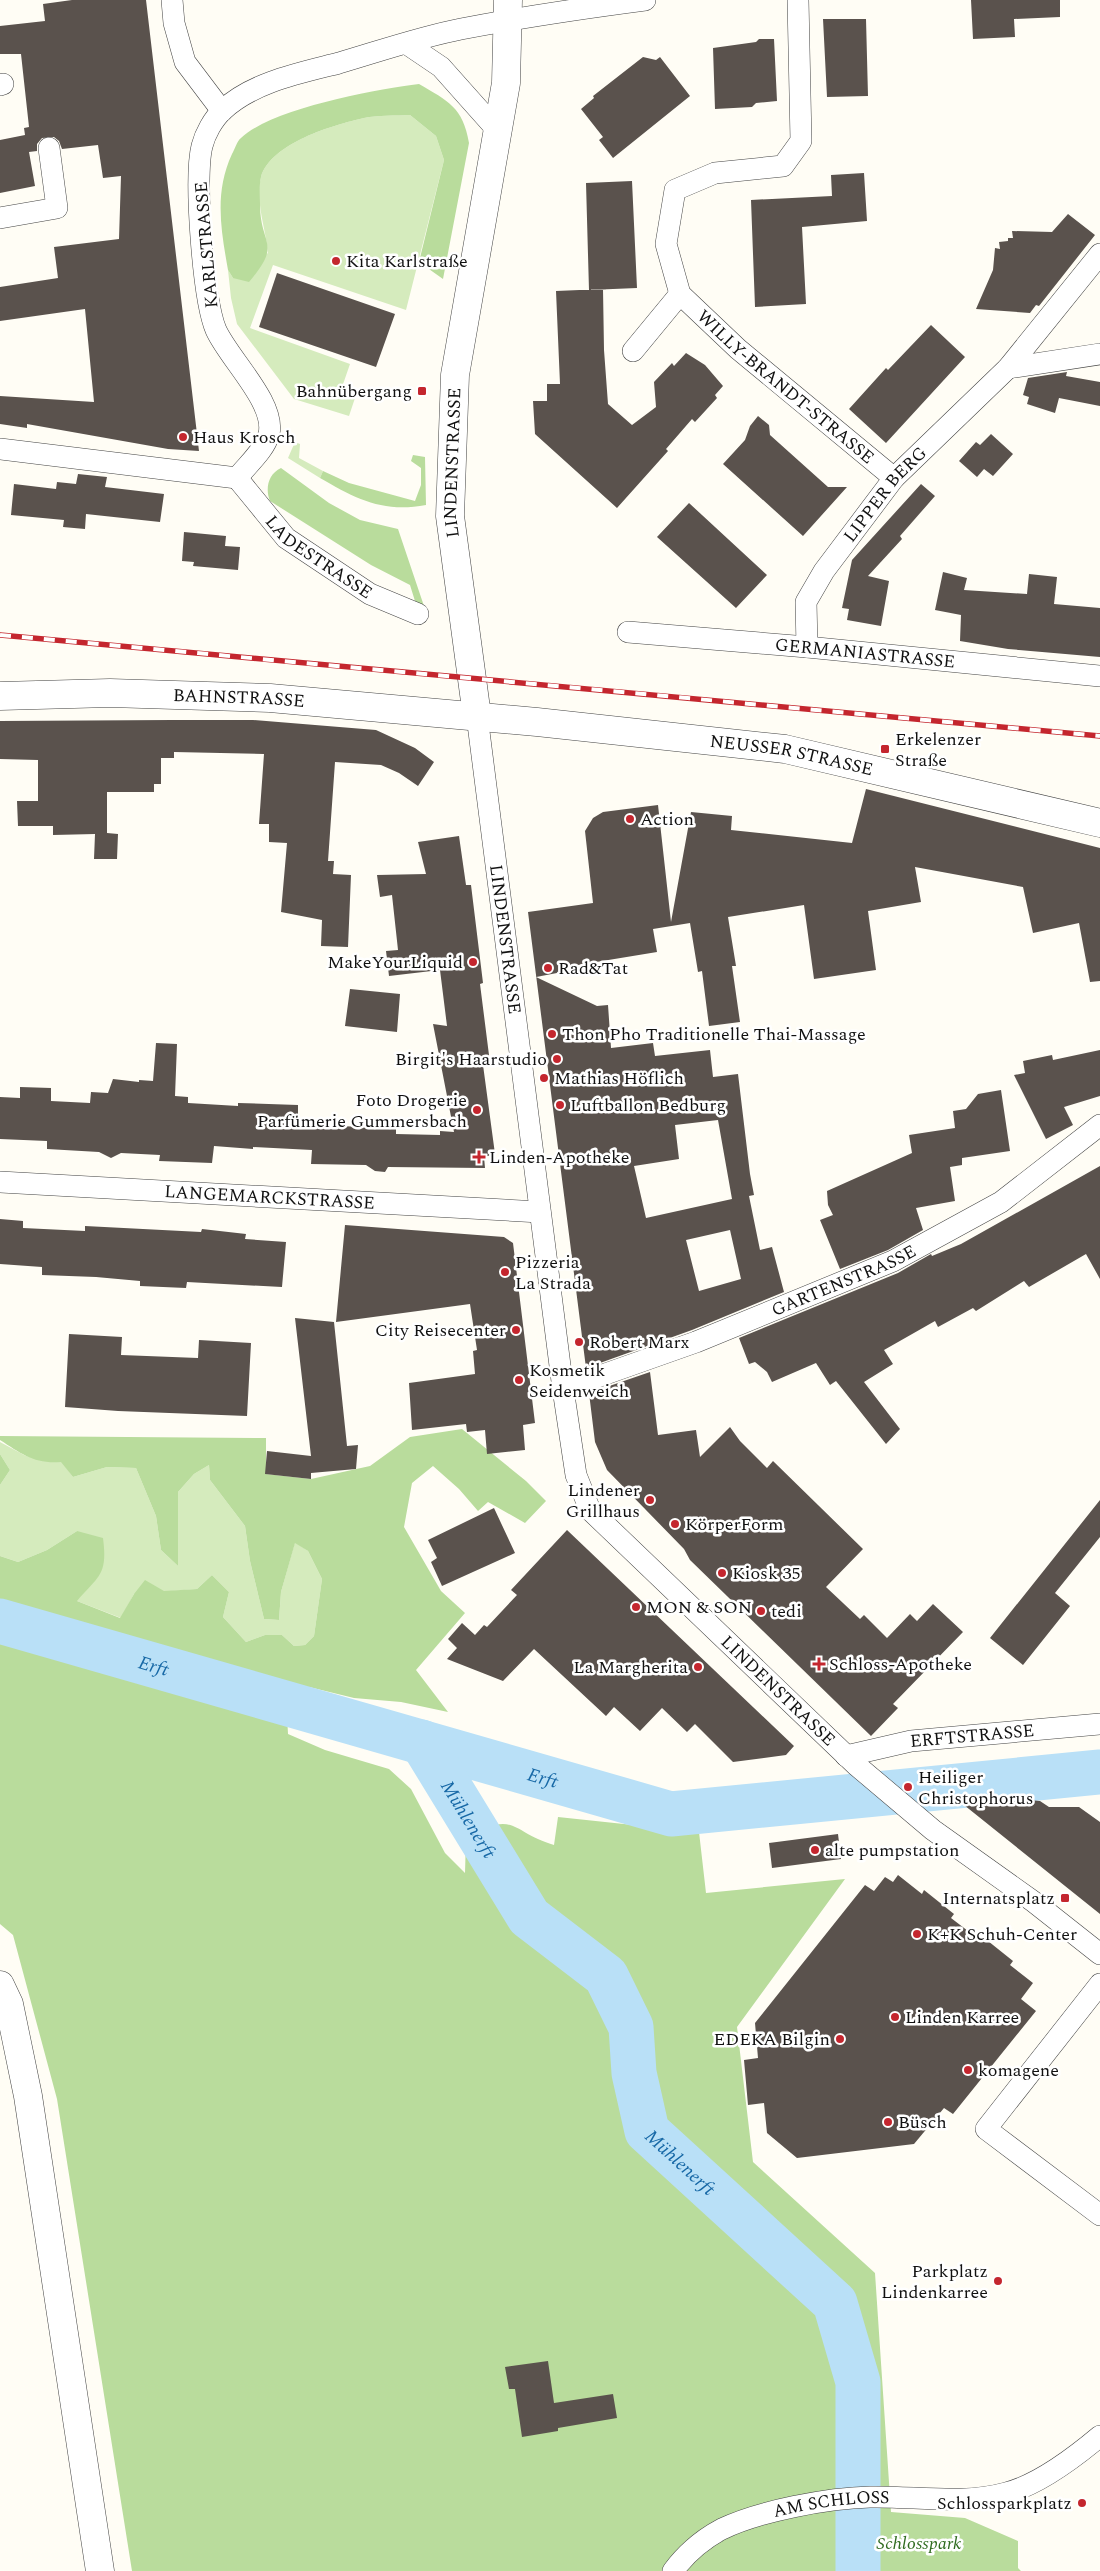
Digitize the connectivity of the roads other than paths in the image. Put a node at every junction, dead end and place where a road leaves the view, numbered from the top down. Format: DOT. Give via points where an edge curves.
graph roads {
  1 [pos="172,0"];
  2 [pos="645,0"];
  3 [pos="798,0"];
  4 [pos="508,10"];
  5 [pos="407,44"];
  6 [pos="222,111"];
  7 [pos="498,131"];
  8 [pos="48,148"];
  9 [pos="0,218"];
  10 [pos="1100,254"];
  11 [pos="680,294"];
  12 [pos="633,351"];
  13 [pos="1100,354"];
  14 [pos="1008,368"];
  15 [pos="0,449"];
  16 [pos="237,478"];
  17 [pos="894,478"];
  18 [pos="418,614"];
  19 [pos="628,632"];
  20 [pos="806,646"];
  21 [pos="1100,676"];
  22 [pos="0,696"];
  23 [pos="477,716"];
  24 [pos="1100,823"];
  25 [pos="1100,1125"];
  26 [pos="0,1182"];
  27 [pos="540,1212"];
  28 [pos="563,1389"];
  29 [pos="1100,1724"];
  30 [pos="851,1760"];
  31 [pos="1100,1954"];
  32 [pos="1100,1984"];
  33 [pos="0,1985"];
  34 [pos="1100,2215"];
  35 [pos="1100,2436"];
  36 [pos="100,2571"];
  37 [pos="673,2571"];
  1 -- 6 [label="street" via="174,22 185,62"];
  2 -- 4 [label="street"];
  3 -- 11 [label="street" via="801,142 783,166 715,173 675,190 666,244"];
  4 -- 5 [label="street, KARLSTRASSE" via="460,29"];
  4 -- 7 [label="street, LINDENSTRASSE" via="506,84"];
  5 -- 6 [label="street, KARLSTRASSE" via="247,92"];
  5 -- 7 [label="street" via="441,67"];
  6 -- 16 [label="street, KARLSTRASSE" via="209,129 202,147 199,187 207,294 215,328 228,354 255,389 268,413 269,433 260,451"];
  7 -- 23 [label="street, LINDENSTRASSE" via="455,375 450,502"];
  8 -- 9 [label="street" via="58,208"];
  10 -- 14 [label="street, LIPPER BERG"];
  11 -- 12 [label="street"];
  11 -- 17 [label="street, WILLY-BRANDT-STRASSE" via="738,349"];
  13 -- 14 [label="street"];
  14 -- 17 [label="street, LIPPER BERG"];
  15 -- 16 [label="street"];
  16 -- 18 [label="street, LADESTRASSE" via="286,538 370,594"];
  17 -- 20 [label="street, LIPPER BERG" via="824,571 806,602"];
  19 -- 20 [label="street, GERMANIASTRASSE"];
  20 -- 21 [label="street, GERMANIASTRASSE"];
  22 -- 23 [label="street, BAHNSTRASSE" via="110,693 270,698"];
  23 -- 24 [label="street, NEUSSER STRASSE" via="785,748"];
  23 -- 27 [label="street, LINDENSTRASSE"];
  25 -- 28 [label="street, GARTENSTRASSE" via="1001,1202 893,1261 696,1342"];
  26 -- 27 [label="street, LANGEMARCKSTRASSE"];
  27 -- 28 [label="street, LINDENSTRASSE"];
  28 -- 30 [label="street, LINDENSTRASSE" via="576,1475 590,1510"];
  29 -- 30 [label="street, ERFTSTRASSE" via="911,1741"];
  30 -- 31 [label="street, LINDENSTRASSE" via="933,1830"];
  32 -- 34 [label="street" via="986,2129"];
  33 -- 36 [label="street" via="9,2004 28,2096"];
  35 -- 37 [label="street, AM SCHLOSS" via="1038,2480 1007,2493 963,2499 868,2496 810,2504 747,2519 720,2530 684,2556"];
}
